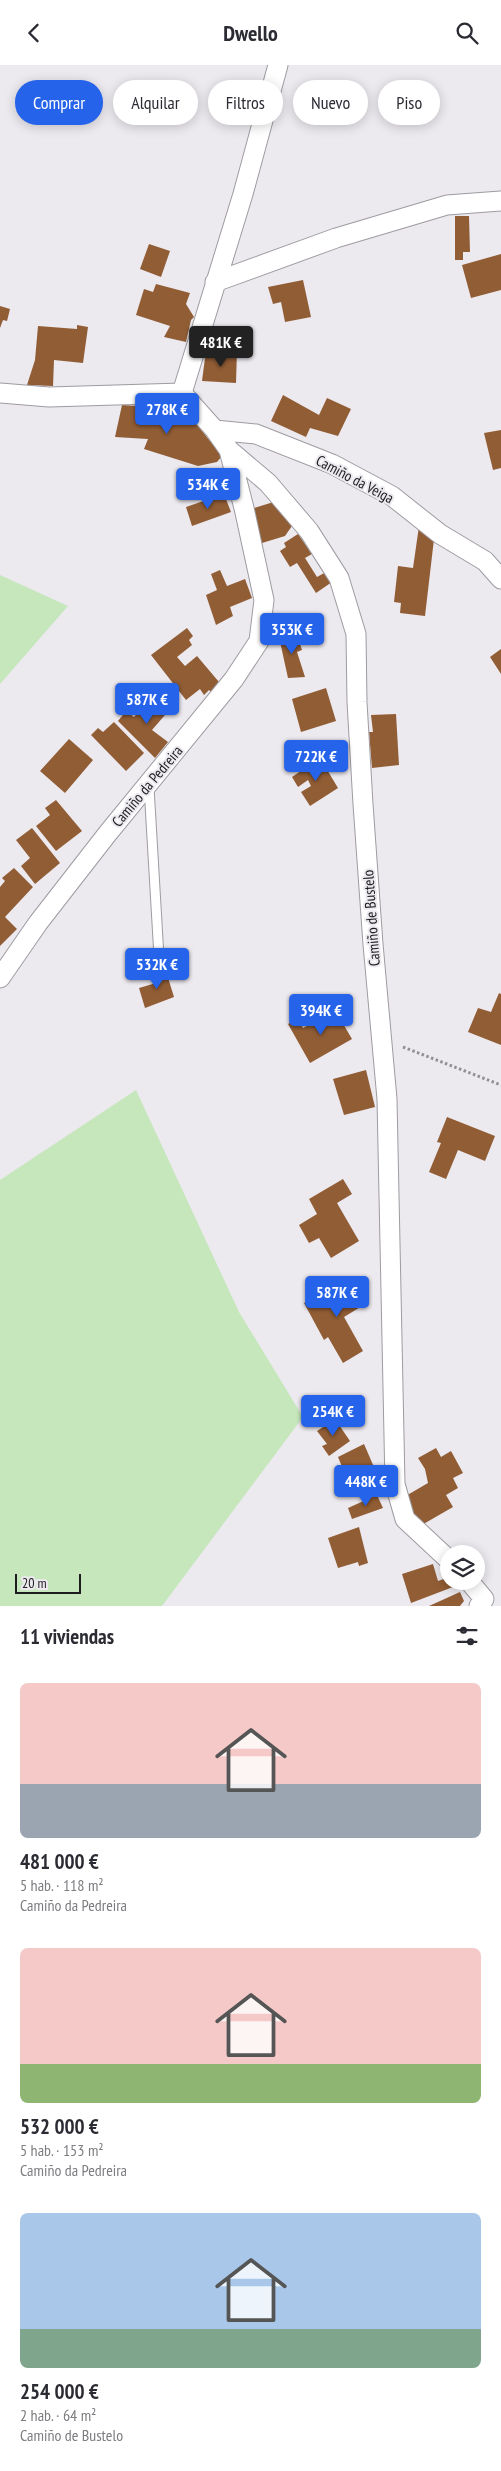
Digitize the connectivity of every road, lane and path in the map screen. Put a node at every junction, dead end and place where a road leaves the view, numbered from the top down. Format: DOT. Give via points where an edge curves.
graph roads {
  1 [pos="278,65"];
  2 [pos="501,201"];
  3 [pos="215,282"];
  4 [pos="0,393"];
  5 [pos="182,393"];
  6 [pos="216,430"];
  7 [pos="229,450"];
  8 [pos="501,579"];
  9 [pos="149,785"];
  10 [pos="159,957"];
  11 [pos="0,978"];
  12 [pos="381,1038"];
  13 [pos="501,1085"];
  14 [pos="440,1552"];
  15 [pos="474,1590"];
  16 [pos="482,1603"];
  1 -- 3 [label="street" via="244,194"];
  2 -- 3 [label="street" via="447,205 336,238"];
  3 -- 5 [label="street"];
  4 -- 5 [label="street" via="48,397"];
  5 -- 6 [label="street, Camiño da Pedreira"];
  6 -- 7 [label="street, Camiño da Pedreira"];
  6 -- 8 [label="street, Camiño da Veiga" via="256,434 332,464 392,496 440,535 485,561"];
  7 -- 9 [label="street, Camiño da Pedreira" via="264,600 258,641 234,679"];
  7 -- 12 [label="street, Camiño de Bustelo" via="268,483 309,531 340,578 356,634 363,804"];
  9 -- 10 [label="lane"];
  9 -- 11 [label="street, Camiño da Pedreira" via="44,915"];
  12 -- 13 [label="path"];
  12 -- 14 [label="street, Camiño de Bustelo" via="387,1099 395,1485 405,1519"];
  15 -- 16 [label="street"];
}
